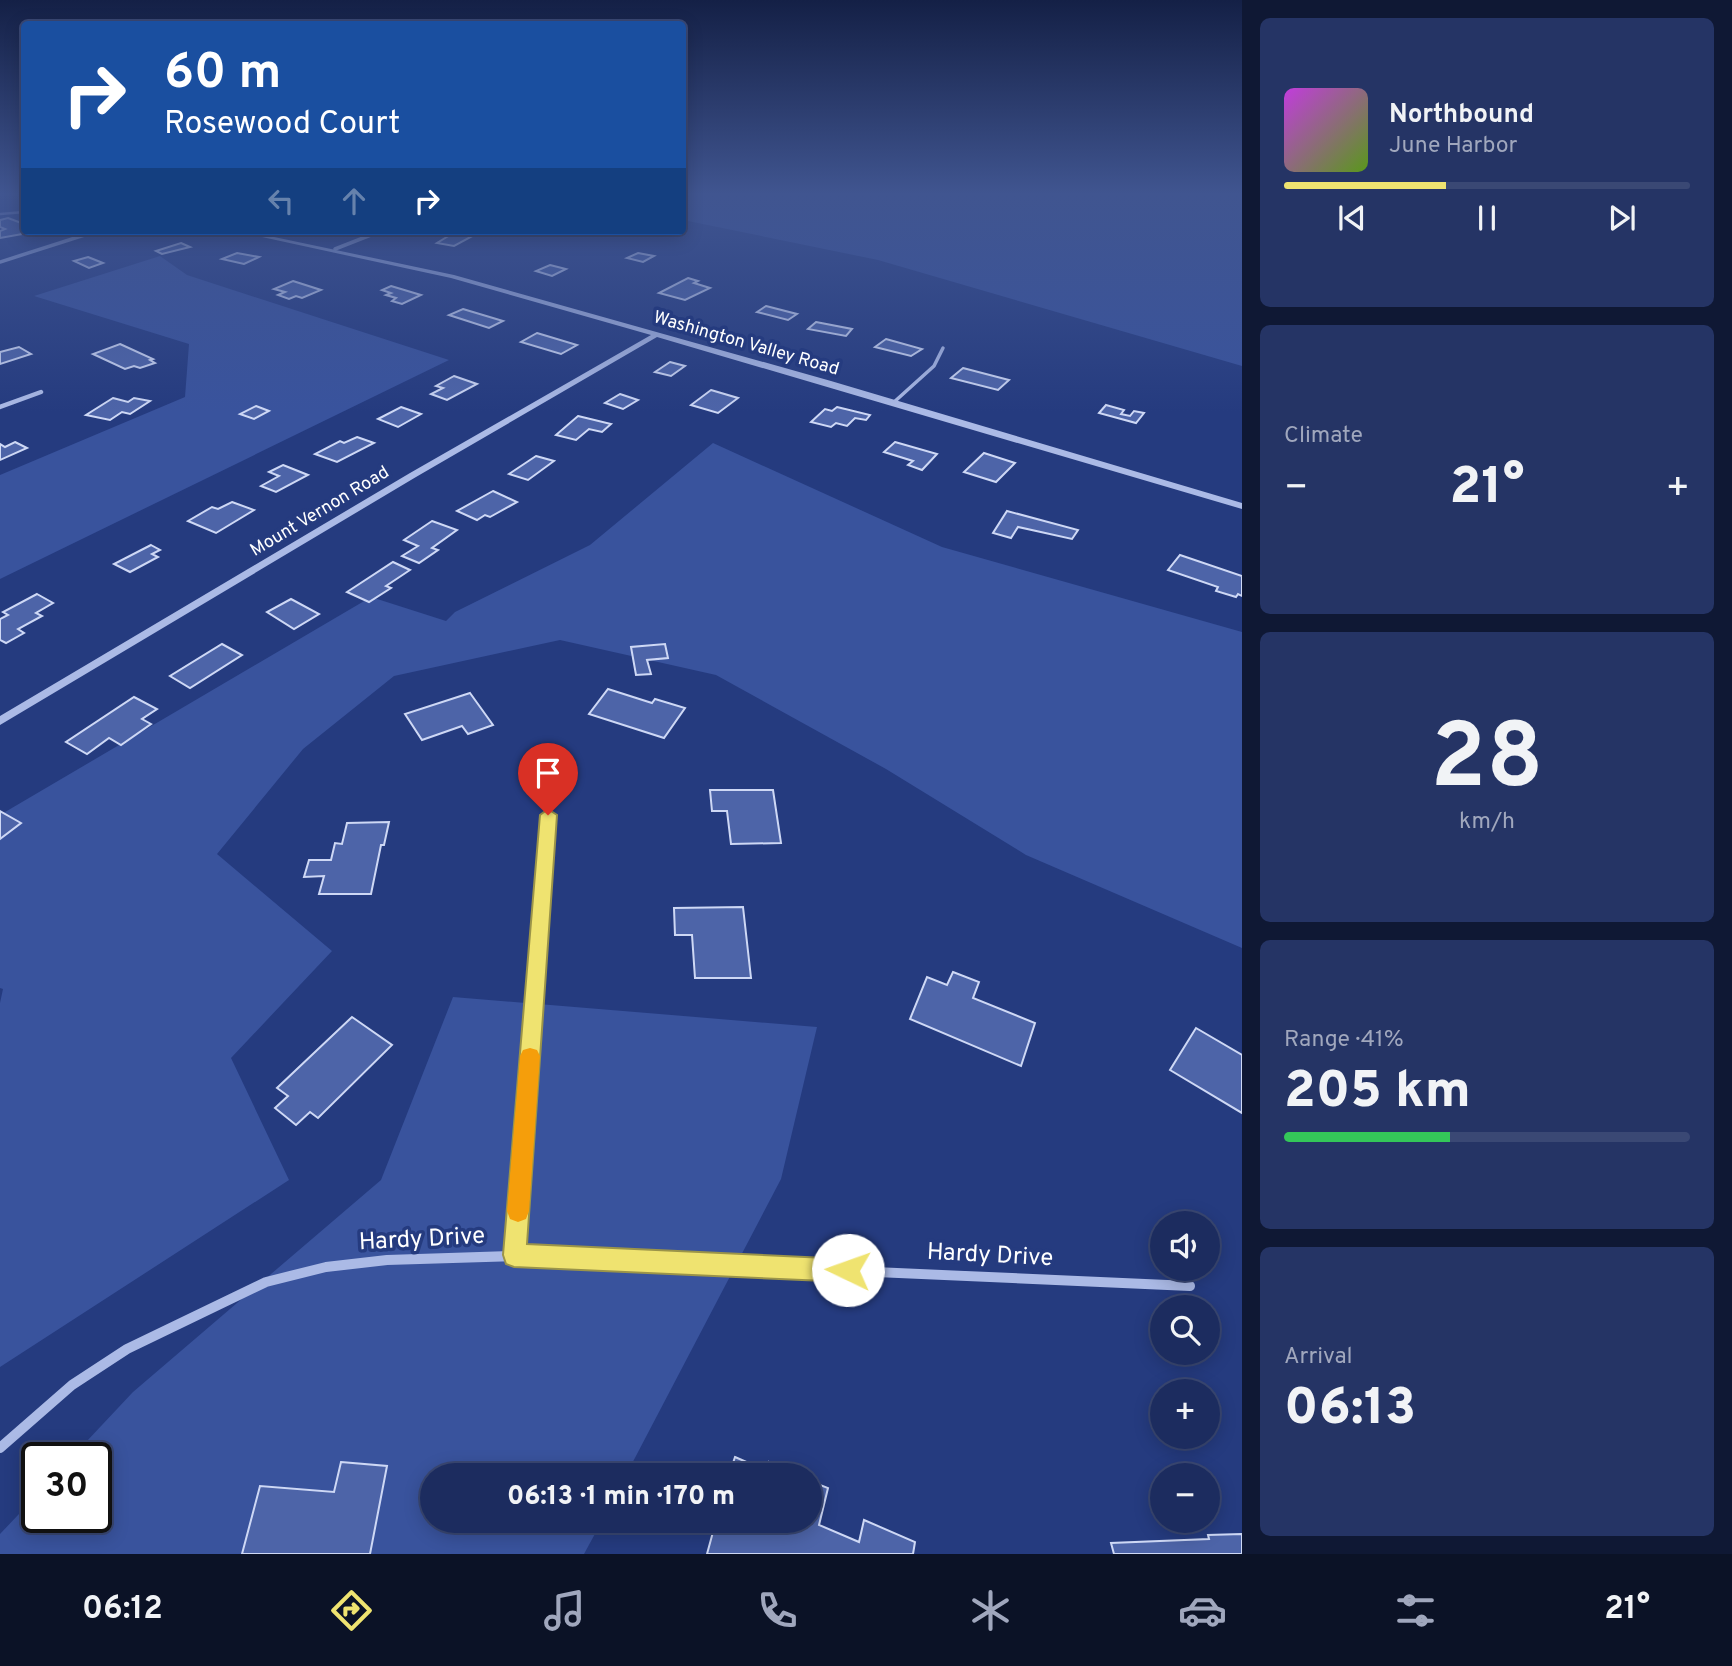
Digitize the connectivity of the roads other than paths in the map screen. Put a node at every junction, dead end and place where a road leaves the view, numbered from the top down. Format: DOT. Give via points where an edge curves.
graph roads {
  1 [pos="409,267"];
  2 [pos="657,334"];
  3 [pos="943,348"];
  4 [pos="41,391"];
  5 [pos="893,403"];
  6 [pos="0,407"];
  7 [pos="1242,506"];
  8 [pos="0,721"];
  9 [pos="548,815"];
  10 [pos="514,1255"];
  11 [pos="1190,1286"];
  12 [pos="0,1448"];
  1 -- 2 [label="street, Washington Valley Road"];
  2 -- 5 [label="street, Washington Valley Road"];
  2 -- 8 [label="street, Mount Vernon Road"];
  3 -- 5 [label="lane" via="933,366"];
  4 -- 6 [label="street"];
  5 -- 7 [label="street, Washington Valley Road"];
  9 -- 10 [label="street"];
  10 -- 11 [label="street, Hardy Drive"];
  10 -- 12 [label="street, Hardy Drive" via="387,1260 326,1267 266,1282 127,1349 72,1385"];
}
